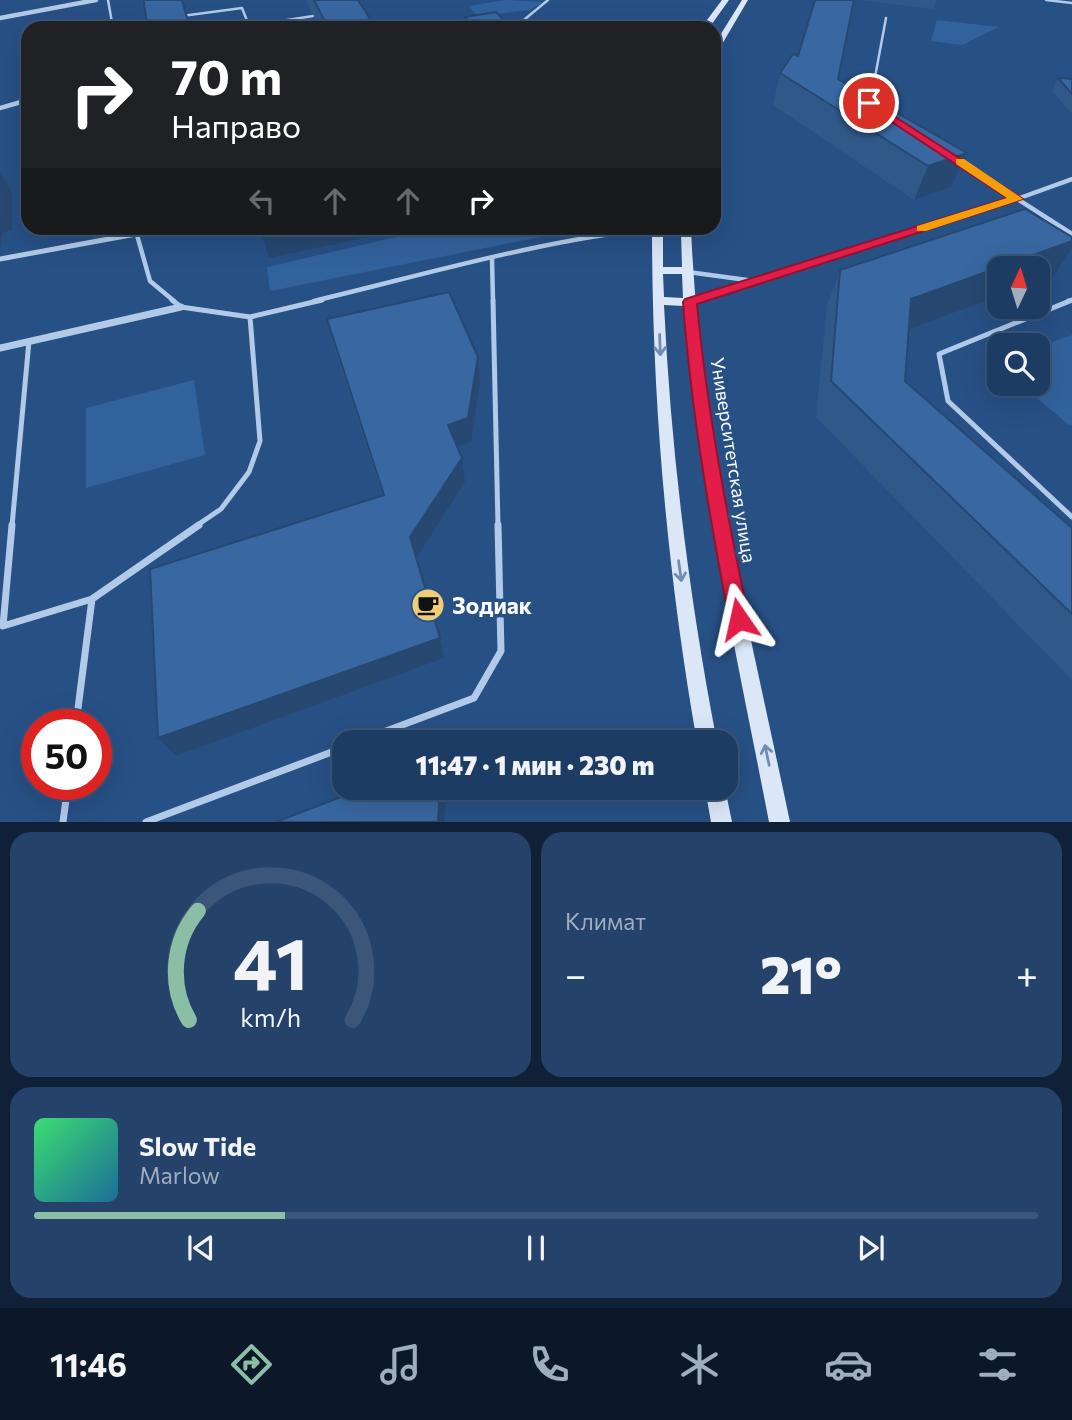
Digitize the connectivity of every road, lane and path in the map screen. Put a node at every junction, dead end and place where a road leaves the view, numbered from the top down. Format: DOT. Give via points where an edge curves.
graph roads {
  1 [pos="96,0"];
  2 [pos="108,0"];
  3 [pos="548,0"];
  4 [pos="726,0"];
  5 [pos="745,0"];
  6 [pos="1046,0"];
  7 [pos="1054,0"];
  8 [pos="1072,3"];
  9 [pos="177,16"];
  10 [pos="313,16"];
  11 [pos="0,18"];
  12 [pos="164,18"];
  13 [pos="886,18"];
  14 [pos="112,21"];
  15 [pos="145,21"];
  16 [pos="247,21"];
  17 [pos="284,21"];
  18 [pos="523,21"];
  19 [pos="710,21"];
  20 [pos="721,39"];
  21 [pos="21,102"];
  22 [pos="0,108"];
  23 [pos="881,110"];
  24 [pos="949,155"];
  25 [pos="1072,179"];
  26 [pos="1017,199"];
  27 [pos="1072,234"];
  28 [pos="116,235"];
  29 [pos="136,235"];
  30 [pos="598,235"];
  31 [pos="657,235"];
  32 [pos="686,235"];
  33 [pos="492,258"];
  34 [pos="0,260"];
  35 [pos="657,270"];
  36 [pos="687,271"];
  37 [pos="750,281"];
  38 [pos="1072,300"];
  39 [pos="659,301"];
  40 [pos="690,302"];
  41 [pos="181,307"];
  42 [pos="250,317"];
  43 [pos="29,341"];
  44 [pos="0,348"];
  45 [pos="1072,517"];
  46 [pos="92,599"];
  47 [pos="78,709"];
  48 [pos="389,730"];
  49 [pos="705,730"];
  50 [pos="332,752"];
  51 [pos="66,800"];
  52 [pos="718,800"];
  53 [pos="63,821"];
  54 [pos="146,821"];
  55 [pos="722,821"];
  56 [pos="780,821"];
  1 -- 11 [label="street"];
  2 -- 14 [label="lane"];
  3 -- 18 [label="lane"];
  4 -- 19 [label="main road"];
  5 -- 20 [label="main road"];
  6 -- 7 [label="lane"];
  7 -- 8 [label="lane"];
  9 -- 16 [label="lane" via="242,8"];
  10 -- 17 [label="lane"];
  12 -- 15 [label="lane"];
  13 -- 23 [label="lane" via="869,103"];
  21 -- 22 [label="street"];
  24 -- 26 [label="lane"];
  25 -- 26 [label="lane"];
  26 -- 27 [label="lane"];
  26 -- 37 [label="lane"];
  28 -- 34 [label="street"];
  29 -- 41 [label="lane" via="150,281"];
  30 -- 33 [label="lane"];
  31 -- 35 [label="main road"];
  32 -- 36 [label="main road, Университетская улица"];
  33 -- 42 [label="lane"];
  33 -- 48 [label="lane" via="501,651 474,698"];
  35 -- 36 [label="main road"];
  35 -- 39 [label="main road"];
  36 -- 37 [label="lane"];
  36 -- 40 [label="main road, Университетская улица"];
  37 -- 40 [label="lane"];
  38 -- 45 [label="lane" via="939,354 948,401"];
  39 -- 40 [label="main road"];
  39 -- 49 [label="main road, one-way" via="661,393 676,543"];
  56 -- 40 [label="main road, Университетская улица, one-way" via="724,543 695,365"];
  41 -- 42 [label="lane"];
  41 -- 43 [label="street"];
  42 -- 46 [label="lane" via="260,441 249,472 221,509"];
  43 -- 44 [label="street"];
  43 -- 46 [label="lane" via="3,626"];
  46 -- 47 [label="lane"];
  50 -- 54 [label="lane"];
  51 -- 53 [label="lane"];
  52 -- 55 [label="main road"];
}
